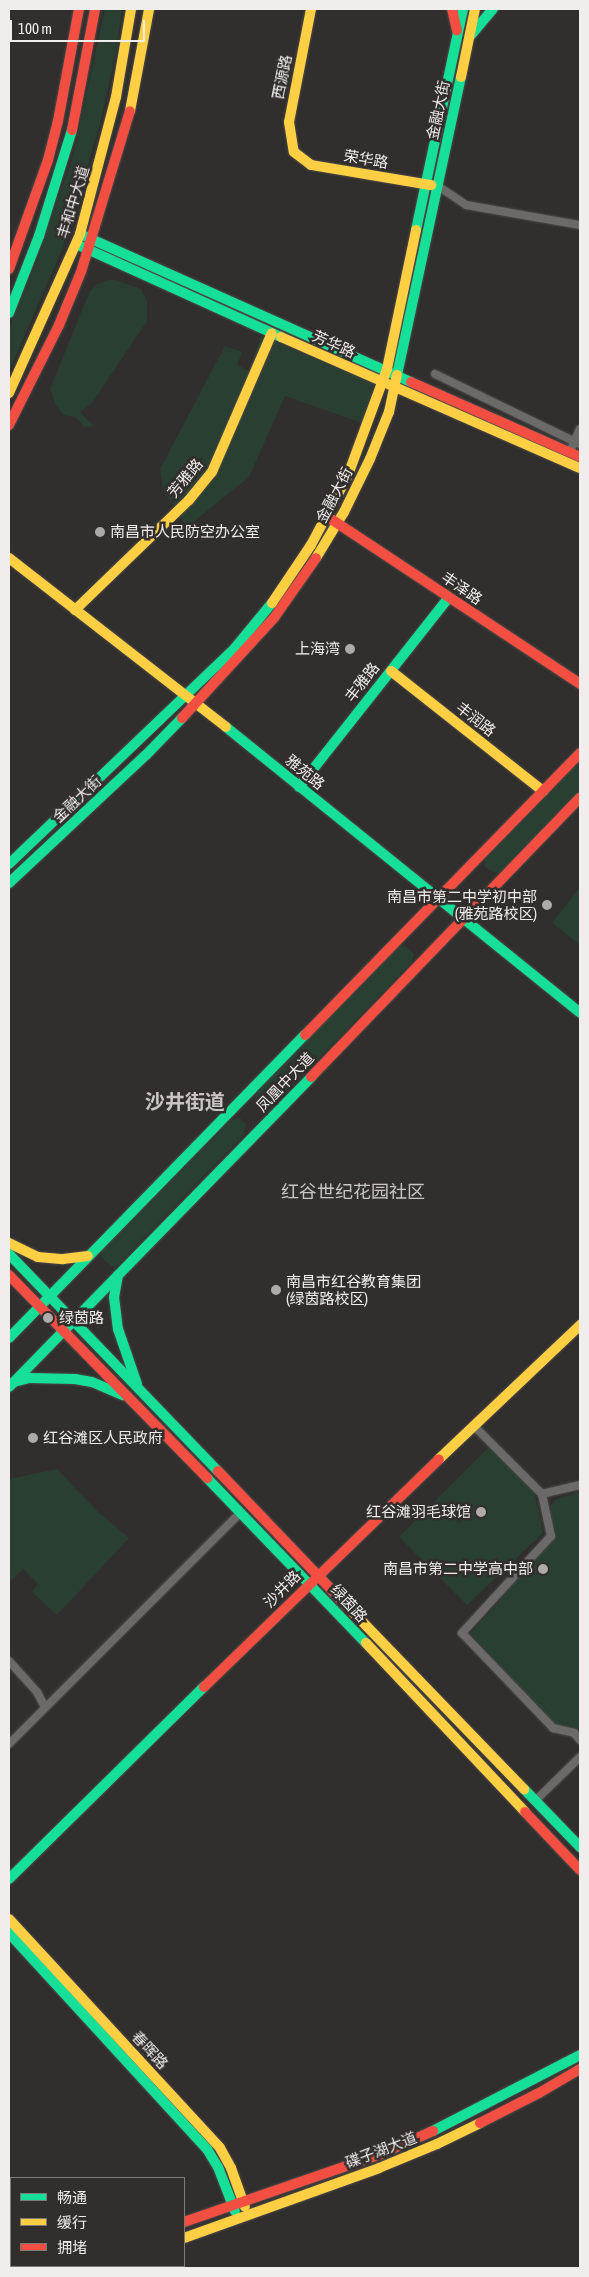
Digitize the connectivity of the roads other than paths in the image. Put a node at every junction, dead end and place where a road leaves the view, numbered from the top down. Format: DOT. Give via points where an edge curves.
graph roads {
  1 [pos="79,9"];
  2 [pos="95,9"];
  3 [pos="131,9"];
  4 [pos="149,9"];
  5 [pos="311,9"];
  6 [pos="452,9"];
  7 [pos="463,9"];
  8 [pos="475,9"];
  9 [pos="493,9"];
  10 [pos="458,35"];
  11 [pos="469,37"];
  12 [pos="294,152"];
  13 [pos="426,184"];
  14 [pos="438,186"];
  15 [pos="580,225"];
  16 [pos="80,234"];
  17 [pos="92,239"];
  18 [pos="76,244"];
  19 [pos="89,250"];
  20 [pos="9,269"];
  21 [pos="9,313"];
  22 [pos="272,333"];
  23 [pos="387,369"];
  24 [pos="398,374"];
  25 [pos="435,374"];
  26 [pos="382,383"];
  27 [pos="395,388"];
  28 [pos="9,393"];
  29 [pos="9,425"];
  30 [pos="580,429"];
  31 [pos="578,443"];
  32 [pos="570,452"];
  33 [pos="580,457"];
  34 [pos="580,468"];
  35 [pos="326,516"];
  36 [pos="337,523"];
  37 [pos="9,558"];
  38 [pos="449,597"];
  39 [pos="75,610"];
  40 [pos="391,671"];
  41 [pos="580,684"];
  42 [pos="186,696"];
  43 [pos="197,704"];
  44 [pos="580,753"];
  45 [pos="299,787"];
  46 [pos="543,791"];
  47 [pos="580,797"];
  48 [pos="9,864"];
  49 [pos="9,883"];
  50 [pos="437,898"];
  51 [pos="464,919"];
  52 [pos="580,1013"];
  53 [pos="9,1243"];
  54 [pos="9,1254"];
  55 [pos="89,1256"];
  56 [pos="9,1275"];
  57 [pos="118,1275"];
  58 [pos="50,1296"];
  59 [pos="39,1307"];
  60 [pos="73,1320"];
  61 [pos="580,1325"];
  62 [pos="63,1331"];
  63 [pos="9,1338"];
  64 [pos="11,1385"];
  65 [pos="140,1389"];
  66 [pos="128,1397"];
  67 [pos="474,1426"];
  68 [pos="580,1484"];
  69 [pos="542,1494"];
  70 [pos="241,1512"];
  71 [pos="320,1573"];
  72 [pos="307,1585"];
  73 [pos="9,1661"];
  74 [pos="45,1707"];
  75 [pos="580,1740"];
  76 [pos="9,1744"];
  77 [pos="580,1757"];
  78 [pos="536,1800"];
  79 [pos="580,1847"];
  80 [pos="580,1870"];
  81 [pos="9,1879"];
  82 [pos="9,1919"];
  83 [pos="9,1933"];
  84 [pos="580,2055"];
  85 [pos="580,2069"];
  86 [pos="238,2203"];
  87 [pos="243,2217"];
  88 [pos="185,2222"];
  89 [pos="185,2238"];
  1 -- 20 [label="street" via="50,152"];
  2 -- 21 [label="street, 丰和中大道" via="71,134 39,236"];
  3 -- 16 [label="street, 丰和中大道" via="116,96"];
  4 -- 17 [label="street" via="129,117"];
  5 -- 12 [label="street, 西源路" via="289,122"];
  6 -- 10 [label="street"];
  7 -- 10 [label="street, 金融大街"];
  8 -- 11 [label="street, 金融大街"];
  9 -- 11 [label="street"];
  10 -- 13 [label="street, 金融大街"];
  11 -- 14 [label="street, 金融大街"];
  12 -- 13 [label="street, 荣华路" via="311,165"];
  13 -- 14 [label="street, 荣华路"];
  13 -- 23 [label="street, 金融大街"];
  14 -- 15 [label="street" via="466,205"];
  14 -- 24 [label="street, 金融大街"];
  16 -- 17 [label="street, 芳华路"];
  16 -- 18 [label="street, 丰和中大道"];
  17 -- 19 [label="street"];
  17 -- 23 [label="street, 芳华路"];
  18 -- 19 [label="street, 芳华路"];
  18 -- 28 [label="street, 丰和中大道"];
  19 -- 22 [label="street, 芳华路"];
  19 -- 29 [label="street" via="59,325"];
  22 -- 26 [label="street, 芳华路"];
  22 -- 39 [label="street, 芳雅路" via="212,472 189,500"];
  23 -- 24 [label="street, 芳华路"];
  23 -- 26 [label="street, 金融大街"];
  24 -- 27 [label="street, 金融大街"];
  24 -- 32 [label="street, 芳华路"];
  25 -- 31 [label="street"];
  26 -- 27 [label="street, 芳华路"];
  26 -- 35 [label="street, 金融大街" via="348,475"];
  27 -- 34 [label="street, 芳华路"];
  27 -- 36 [label="street, 金融大街" via="370,459"];
  30 -- 31 [label="street"];
  31 -- 32 [label="street"];
  32 -- 33 [label="street, 芳华路"];
  35 -- 36 [label="street, 丰泽路"];
  35 -- 42 [label="street, 金融大街" via="274,601 235,648"];
  36 -- 38 [label="street, 丰泽路"];
  36 -- 43 [label="street, 金融大街" via="308,572 274,618"];
  37 -- 39 [label="street, 雅苑路"];
  38 -- 40 [label="street, 丰雅路"];
  38 -- 41 [label="street, 丰泽路"];
  39 -- 42 [label="street, 雅苑路"];
  40 -- 45 [label="street, 丰雅路"];
  40 -- 46 [label="street, 丰润路"];
  42 -- 43 [label="street, 雅苑路"];
  42 -- 48 [label="street, 金融大街"];
  43 -- 45 [label="street, 雅苑路"];
  43 -- 49 [label="street, 金融大街"];
  44 -- 46 [label="street, 凤凰中大道"];
  45 -- 50 [label="street, 雅苑路"];
  46 -- 50 [label="street, 凤凰中大道"];
  47 -- 51 [label="street, 凤凰中大道"];
  50 -- 51 [label="street, 雅苑路"];
  50 -- 55 [label="street, 凤凰中大道"];
  51 -- 52 [label="street, 雅苑路"];
  51 -- 57 [label="street, 凤凰中大道"];
  53 -- 55 [label="street" via="38,1257 64,1259"];
  54 -- 58 [label="street, 绿茵路"];
  55 -- 58 [label="street, 凤凰中大道"];
  56 -- 59 [label="street, 绿茵路"];
  57 -- 60 [label="street, 凤凰中大道"];
  57 -- 65 [label="street" via="114,1297 118,1329"];
  58 -- 59 [label="street, 凤凰中大道"];
  58 -- 60 [label="street, 绿茵路"];
  59 -- 62 [label="street, 绿茵路"];
  59 -- 63 [label="street, 凤凰中大道"];
  60 -- 62 [label="street, 凤凰中大道"];
  60 -- 65 [label="street, 绿茵路"];
  61 -- 67 [label="street, 沙井路"];
  62 -- 64 [label="street, 凤凰中大道"];
  62 -- 66 [label="street, 绿茵路"];
  64 -- 66 [label="street" via="29,1378 75,1379 92,1382"];
  65 -- 71 [label="street, 绿茵路"];
  66 -- 70 [label="street, 绿茵路"];
  67 -- 69 [label="street"];
  67 -- 71 [label="street, 沙井路"];
  68 -- 69 [label="street"];
  69 -- 75 [label="street" via="551,1536 462,1633 552,1728 574,1733"];
  70 -- 72 [label="street, 绿茵路"];
  70 -- 74 [label="street"];
  71 -- 72 [label="street, 沙井路"];
  71 -- 78 [label="street, 绿茵路"];
  72 -- 80 [label="street, 绿茵路"];
  72 -- 81 [label="street, 沙井路"];
  73 -- 74 [label="street" via="37,1692"];
  74 -- 76 [label="street"];
  77 -- 78 [label="street"];
  78 -- 79 [label="street, 绿茵路"];
  82 -- 86 [label="street, 春晖路" via="220,2148 231,2168"];
  83 -- 86 [label="street, 春晖路" via="208,2150"];
  84 -- 86 [label="street, 碟子湖大道" via="444,2126 390,2150"];
  85 -- 87 [label="street, 碟子湖大道" via="437,2144"];
  86 -- 87 [label="street, 春晖路"];
  86 -- 88 [label="street, 碟子湖大道"];
  87 -- 89 [label="street, 碟子湖大道"];
}
